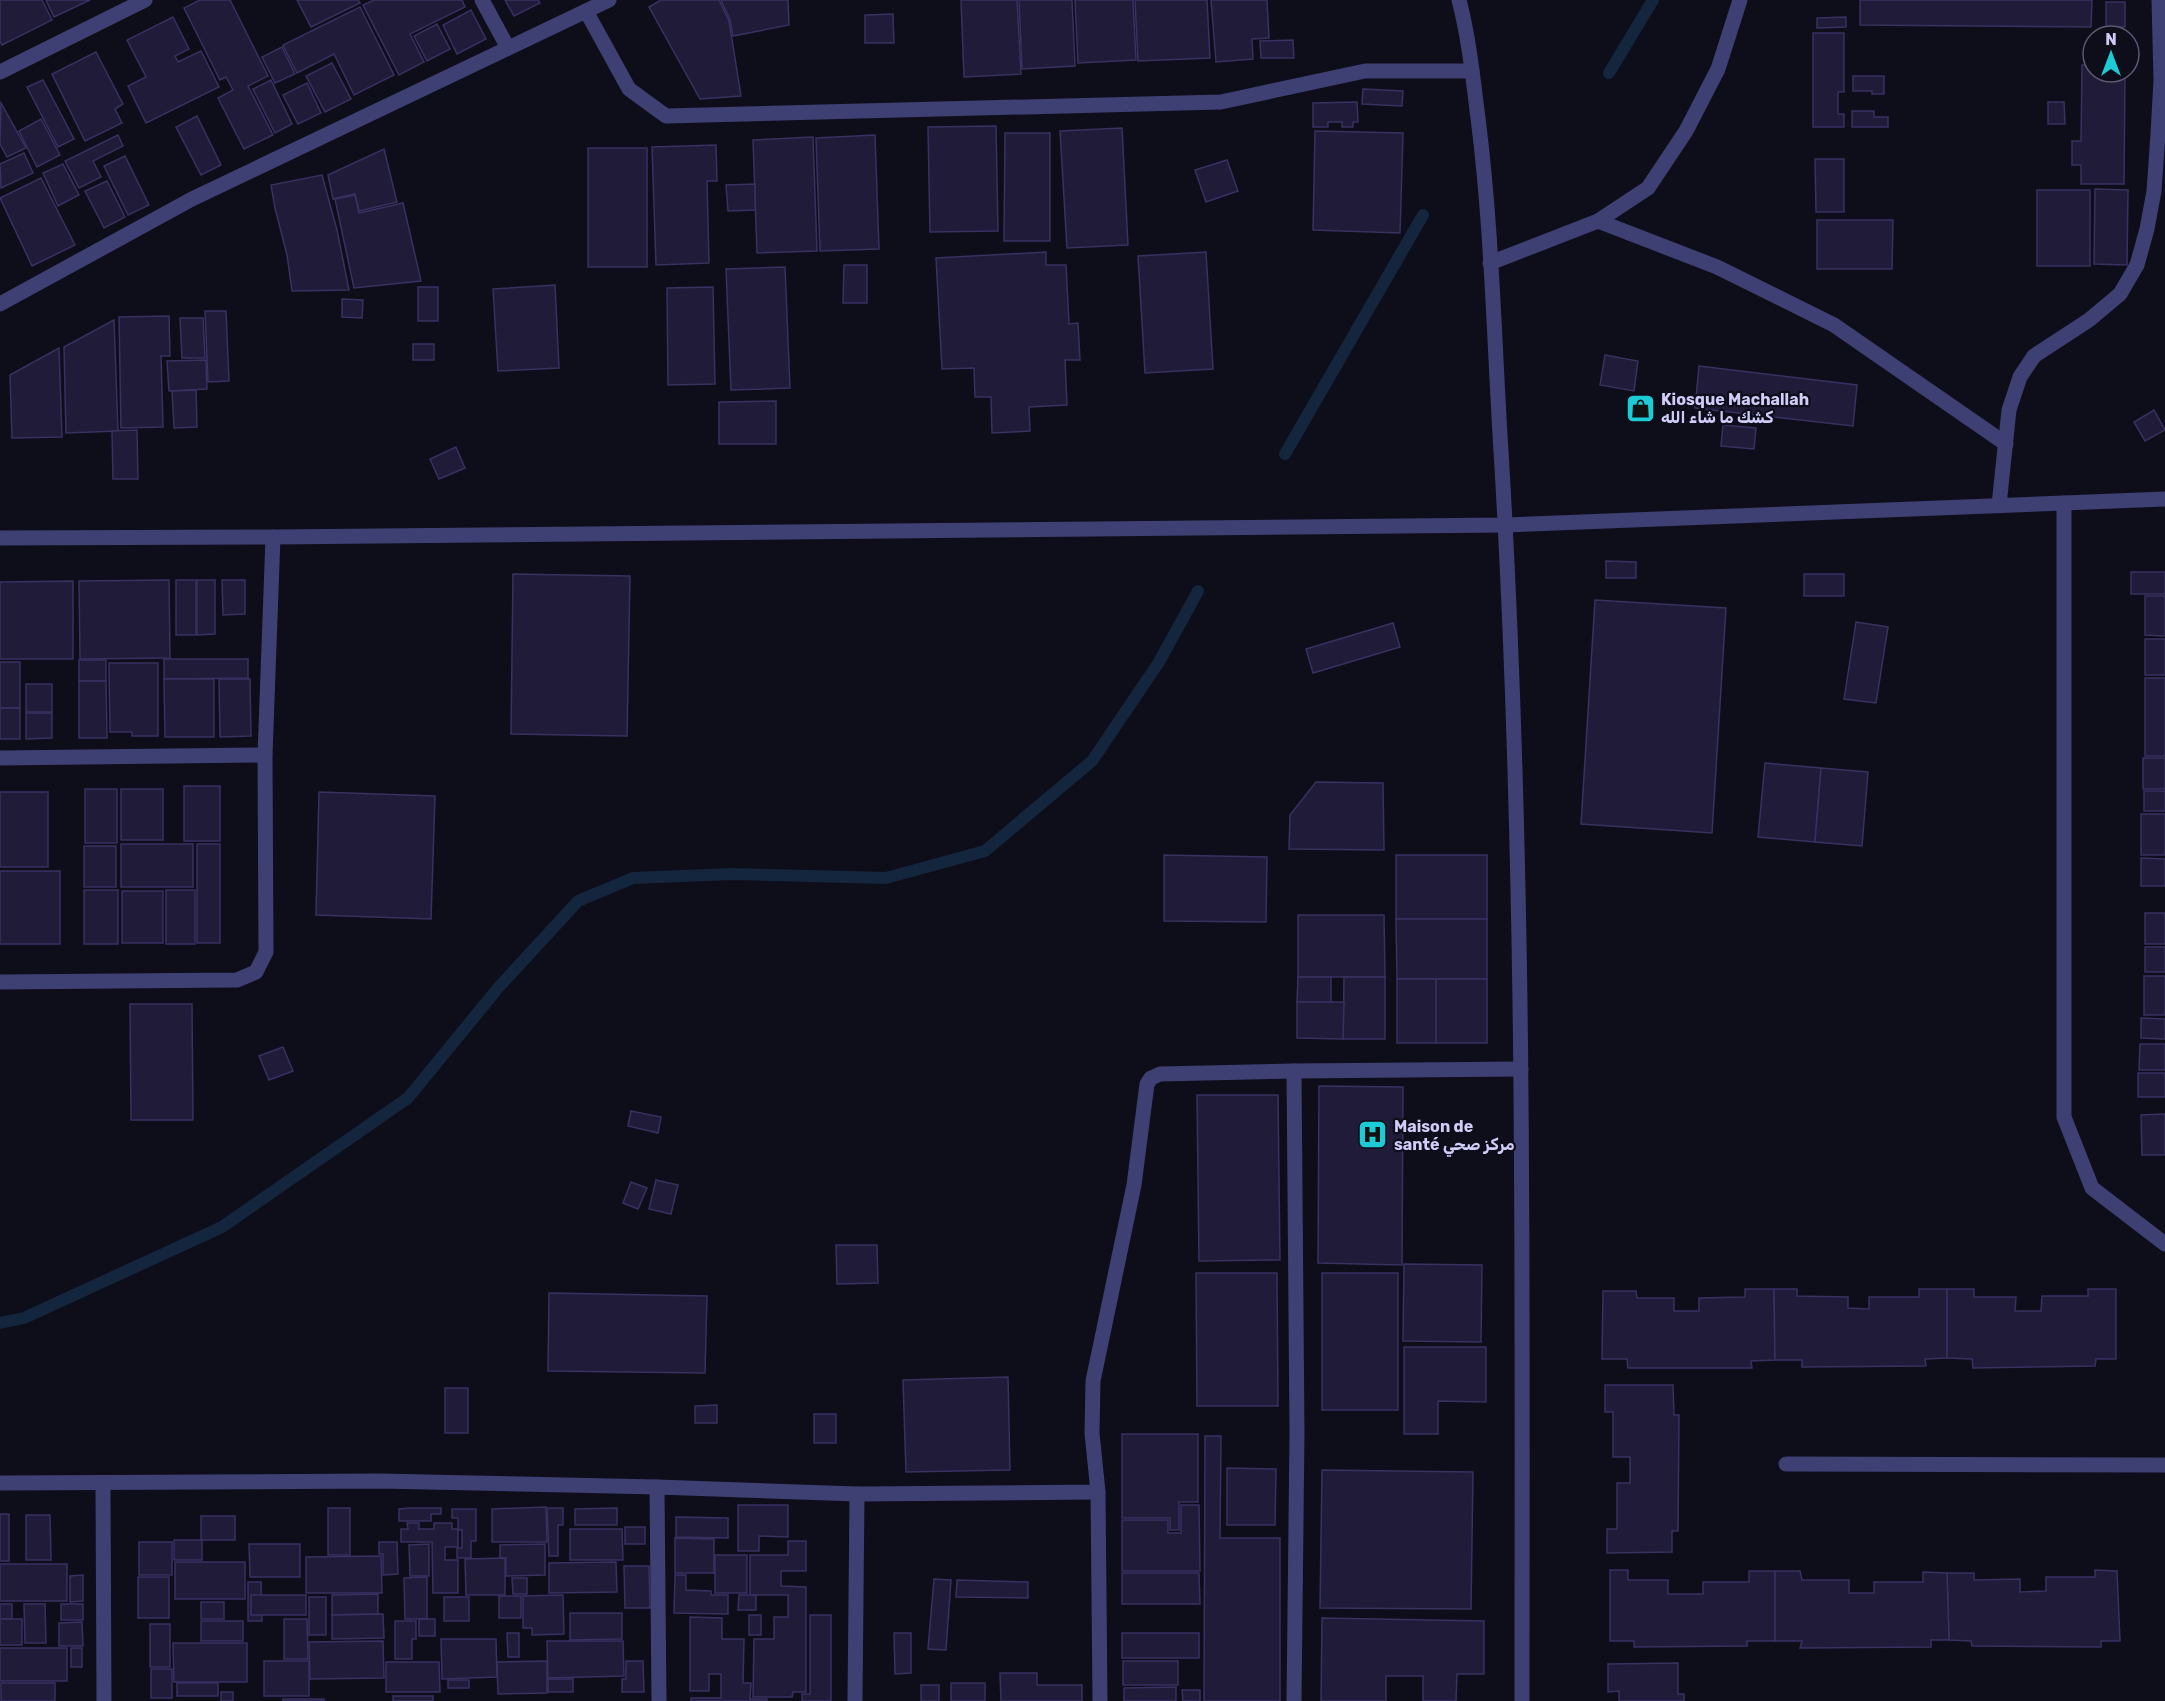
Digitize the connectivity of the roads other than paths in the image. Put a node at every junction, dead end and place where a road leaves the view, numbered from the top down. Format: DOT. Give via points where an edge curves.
graph roads {
  1 [pos="145,0"];
  2 [pos="482,0"];
  3 [pos="609,0"];
  4 [pos="1459,0"];
  5 [pos="1740,0"];
  6 [pos="2159,0"];
  7 [pos="586,11"];
  8 [pos="508,48"];
  9 [pos="1472,71"];
  10 [pos="0,72"];
  11 [pos="1598,221"];
  12 [pos="1490,263"];
  13 [pos="0,304"];
  14 [pos="2006,444"];
  15 [pos="2165,499"];
  16 [pos="2064,503"];
  17 [pos="1999,505"];
  18 [pos="1505,525"];
  19 [pos="273,537"];
  20 [pos="0,538"];
  21 [pos="265,755"];
  22 [pos="0,758"];
  23 [pos="0,982"];
  24 [pos="1521,1069"];
  25 [pos="1294,1071"];
  26 [pos="2165,1244"];
  27 [pos="1786,1464"];
  28 [pos="2165,1465"];
  29 [pos="0,1483"];
  30 [pos="103,1483"];
  31 [pos="657,1487"];
  32 [pos="1098,1492"];
  33 [pos="857,1494"];
  34 [pos="104,1701"];
  35 [pos="659,1701"];
  36 [pos="855,1701"];
  37 [pos="1100,1701"];
  38 [pos="1294,1701"];
  39 [pos="1522,1701"];
  1 -- 10 [label="street"];
  2 -- 8 [label="street"];
  3 -- 7 [label="street"];
  4 -- 9 [label="street"];
  5 -- 11 [label="street" via="1718,69 1686,131 1648,188"];
  6 -- 14 [label="street" via="2161,80 2157,146 2148,229 2137,265 2120,294 2034,356 2020,377 2009,410"];
  7 -- 8 [label="street"];
  7 -- 9 [label="street" via="629,89 666,116 1221,102 1365,72"];
  8 -- 13 [label="street" via="192,199"];
  9 -- 12 [label="street"];
  11 -- 12 [label="street"];
  11 -- 14 [label="street" via="1717,267 1834,325"];
  12 -- 18 [label="street"];
  14 -- 17 [label="street"];
  15 -- 16 [label="street"];
  16 -- 17 [label="street"];
  16 -- 26 [label="street" via="2064,1117 2092,1188"];
  17 -- 18 [label="street"];
  18 -- 19 [label="street"];
  18 -- 24 [label="street"];
  19 -- 20 [label="street"];
  19 -- 21 [label="street"];
  21 -- 22 [label="street"];
  21 -- 23 [label="street" via="267,952 256,972 237,980"];
  24 -- 25 [label="street"];
  24 -- 39 [label="street"];
  25 -- 32 [label="street" via="1160,1074 1147,1084 1134,1185 1093,1381 1092,1433"];
  25 -- 38 [label="street" via="1297,1433"];
  27 -- 28 [label="street"];
  29 -- 30 [label="street"];
  30 -- 31 [label="street" via="380,1481"];
  30 -- 34 [label="street"];
  31 -- 33 [label="street"];
  31 -- 35 [label="street"];
  32 -- 33 [label="street"];
  32 -- 37 [label="street"];
  33 -- 36 [label="street"];
}
